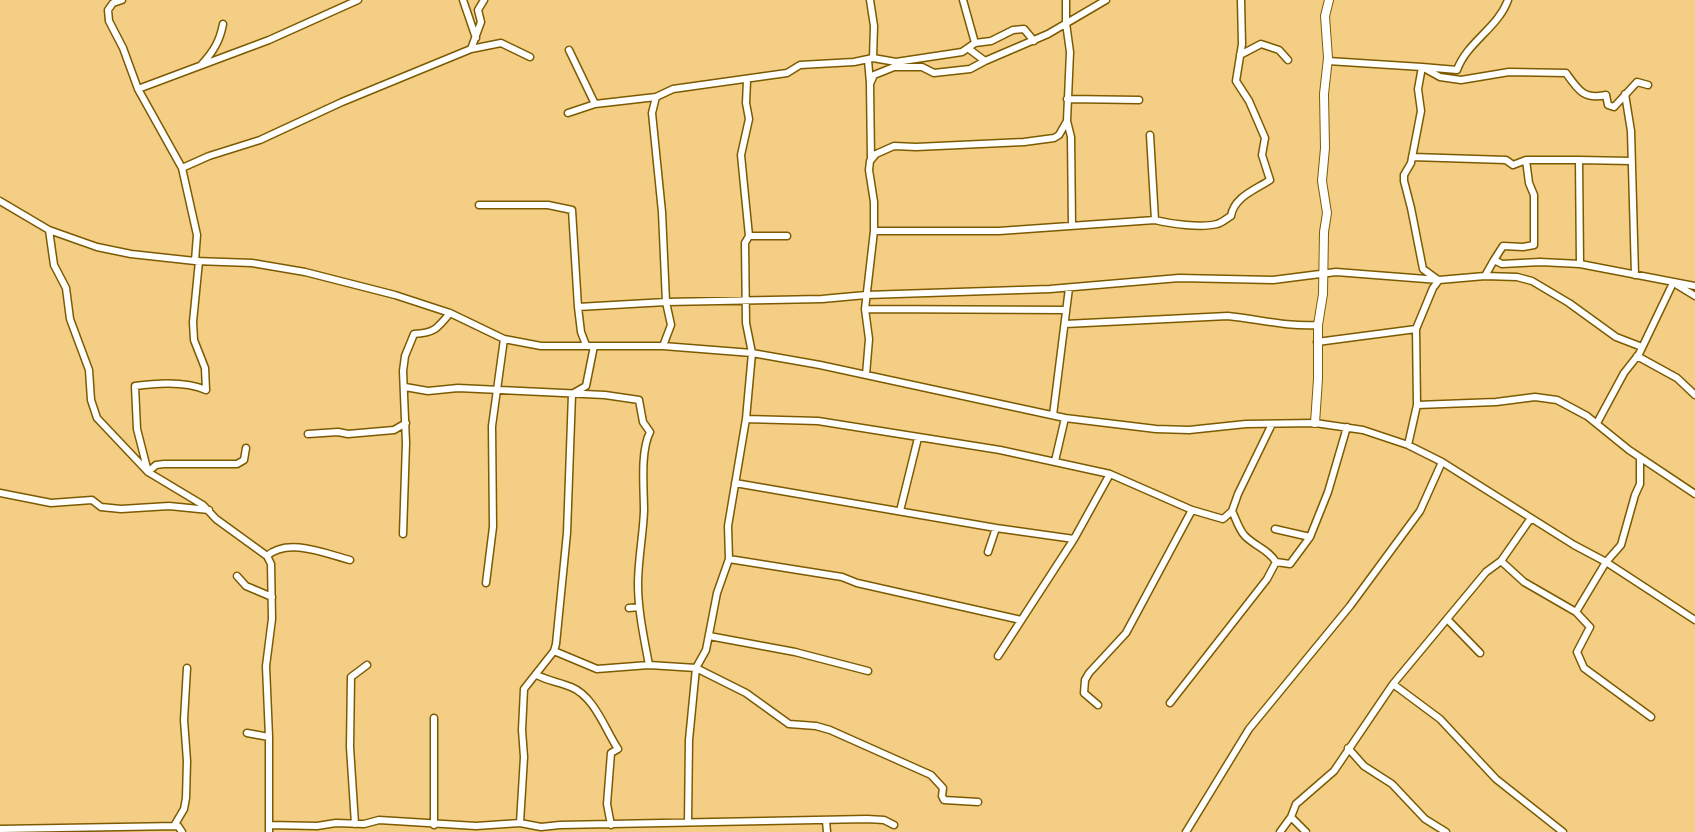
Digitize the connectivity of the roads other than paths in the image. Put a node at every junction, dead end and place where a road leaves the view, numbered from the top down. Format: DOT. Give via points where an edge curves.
graph roads {
  1 [pos="122,0"];
  2 [pos="358,0"];
  3 [pos="463,0"];
  4 [pos="484,0"];
  5 [pos="870,0"];
  6 [pos="964,0"];
  7 [pos="1066,0"];
  8 [pos="1106,0"];
  9 [pos="1241,0"];
  10 [pos="1329,0"];
  11 [pos="1508,0"];
  12 [pos="1066,23"];
  13 [pos="223,24"];
  14 [pos="476,38"];
  15 [pos="1034,41"];
  16 [pos="975,43"];
  17 [pos="471,49"];
  18 [pos="969,49"];
  19 [pos="569,50"];
  20 [pos="1240,55"];
  21 [pos="530,57"];
  22 [pos="870,59"];
  23 [pos="1288,60"];
  24 [pos="985,61"];
  25 [pos="1328,61"];
  26 [pos="200,66"];
  27 [pos="1422,66"];
  28 [pos="747,81"];
  29 [pos="870,84"];
  30 [pos="1648,85"];
  31 [pos="138,89"];
  32 [pos="1625,94"];
  33 [pos="656,97"];
  34 [pos="1067,99"];
  35 [pos="1139,100"];
  36 [pos="595,104"];
  37 [pos="568,113"];
  38 [pos="1067,121"];
  39 [pos="1150,135"];
  40 [pos="1412,157"];
  41 [pos="872,159"];
  42 [pos="1526,160"];
  43 [pos="1579,160"];
  44 [pos="1631,161"];
  45 [pos="182,168"];
  46 [pos="0,200"];
  47 [pos="479,205"];
  48 [pos="1155,220"];
  49 [pos="1072,225"];
  50 [pos="49,230"];
  51 [pos="874,231"];
  52 [pos="749,236"];
  53 [pos="787,236"];
  54 [pos="1494,260"];
  55 [pos="197,261"];
  56 [pos="1580,264"];
  57 [pos="1323,274"];
  58 [pos="1635,275"];
  59 [pos="1485,276"];
  60 [pos="1439,280"];
  61 [pos="1674,283"];
  62 [pos="1695,286"];
  63 [pos="1069,288"];
  64 [pos="866,295"];
  65 [pos="1695,296"];
  66 [pos="747,300"];
  67 [pos="666,302"];
  68 [pos="578,308"];
  69 [pos="865,309"];
  70 [pos="1066,310"];
  71 [pos="450,313"];
  72 [pos="1065,324"];
  73 [pos="1318,325"];
  74 [pos="1416,329"];
  75 [pos="504,339"];
  76 [pos="1317,342"];
  77 [pos="586,345"];
  78 [pos="594,346"];
  79 [pos="663,346"];
  80 [pos="1642,348"];
  81 [pos="752,353"];
  82 [pos="1637,356"];
  83 [pos="866,375"];
  84 [pos="405,387"];
  85 [pos="498,392"];
  86 [pos="572,394"];
  87 [pos="1695,395"];
  88 [pos="1417,405"];
  89 [pos="1053,415"];
  90 [pos="1065,418"];
  91 [pos="746,419"];
  92 [pos="406,423"];
  93 [pos="1315,423"];
  94 [pos="1597,423"];
  95 [pos="1272,424"];
  96 [pos="1347,427"];
  97 [pos="308,434"];
  98 [pos="918,438"];
  99 [pos="1408,445"];
  100 [pos="246,448"];
  101 [pos="1640,458"];
  102 [pos="1055,461"];
  103 [pos="1442,462"];
  104 [pos="148,472"];
  105 [pos="1110,474"];
  106 [pos="735,484"];
  107 [pos="0,493"];
  108 [pos="1695,494"];
  109 [pos="209,510"];
  110 [pos="1192,510"];
  111 [pos="1232,510"];
  112 [pos="900,511"];
  113 [pos="1531,518"];
  114 [pos="996,528"];
  115 [pos="1275,529"];
  116 [pos="403,534"];
  117 [pos="1310,537"];
  118 [pos="1074,539"];
  119 [pos="988,552"];
  120 [pos="267,556"];
  121 [pos="729,559"];
  122 [pos="350,560"];
  123 [pos="1501,561"];
  124 [pos="1276,562"];
  125 [pos="1606,562"];
  126 [pos="237,576"];
  127 [pos="486,584"];
  128 [pos="272,597"];
  129 [pos="639,606"];
  130 [pos="629,608"];
  131 [pos="1576,612"];
  132 [pos="1447,619"];
  133 [pos="1021,620"];
  134 [pos="1695,620"];
  135 [pos="709,636"];
  136 [pos="554,652"];
  137 [pos="1480,653"];
  138 [pos="998,656"];
  139 [pos="367,665"];
  140 [pos="649,665"];
  141 [pos="187,668"];
  142 [pos="696,668"];
  143 [pos="868,671"];
  144 [pos="537,675"];
  145 [pos="1393,684"];
  146 [pos="1170,703"];
  147 [pos="1098,705"];
  148 [pos="1651,717"];
  149 [pos="434,718"];
  150 [pos="247,733"];
  151 [pos="269,737"];
  152 [pos="1348,748"];
  153 [pos="978,802"];
  154 [pos="1291,817"];
  155 [pos="826,821"];
  156 [pos="688,822"];
  157 [pos="520,823"];
  158 [pos="356,824"];
  159 [pos="434,824"];
  160 [pos="611,825"];
  161 [pos="894,825"];
  162 [pos="174,826"];
  163 [pos="0,829"];
  164 [pos="269,829"];
  165 [pos="477,829"];
  166 [pos="542,830"];
  167 [pos="182,832"];
  168 [pos="828,832"];
  169 [pos="1186,832"];
  170 [pos="1280,832"];
  171 [pos="1306,832"];
  172 [pos="1446,832"];
  173 [pos="1563,832"];
  1 -- 31 [label="street" via="113,3 108,10 109,21"];
  2 -- 26 [label="street" via="269,40"];
  3 -- 14 [label="street"];
  4 -- 14 [label="street" via="478,10 480,22"];
  5 -- 22 [label="street" via="874,26"];
  6 -- 16 [label="street"];
  7 -- 12 [label="street"];
  8 -- 12 [label="street"];
  9 -- 20 [label="street"];
  10 -- 25 [label="street" via="1325,16"];
  11 -- 27 [label="street" via="1492,25 1465,54 1457,70"];
  12 -- 15 [label="street"];
  12 -- 34 [label="street" via="1070,52"];
  13 -- 26 [label="street" via="214,50"];
  14 -- 17 [label="street"];
  15 -- 16 [label="street" via="1024,30 1013,30 991,41"];
  15 -- 24 [label="street"];
  16 -- 18 [label="street"];
  17 -- 21 [label="street" via="501,43"];
  17 -- 45 [label="street" via="260,140"];
  18 -- 22 [label="street" via="896,62"];
  18 -- 24 [label="street"];
  19 -- 36 [label="street"];
  20 -- 23 [label="street" via="1261,44 1279,50"];
  20 -- 48 [label="street" via="1236,81 1266,138 1262,155 1270,180 1237,202 1231,216 1218,224 1173,224"];
  22 -- 28 [label="street" via="800,65 787,73"];
  22 -- 29 [label="street"];
  24 -- 29 [label="street" via="970,69 934,73 922,67 894,67 874,75"];
  25 -- 27 [label="street"];
  25 -- 57 [label="street" via="1324,94 1322,181 1327,213"];
  26 -- 31 [label="street"];
  27 -- 32 [label="street" via="1440,77 1461,80 1509,72 1566,73 1579,92 1595,98 1606,95 1608,104 1614,107"];
  27 -- 40 [label="street" via="1418,89 1421,111"];
  28 -- 33 [label="street" via="673,89"];
  28 -- 52 [label="street" via="749,119 741,155"];
  29 -- 41 [label="street"];
  30 -- 32 [label="street" via="1637,82"];
  31 -- 45 [label="street"];
  32 -- 44 [label="street" via="1631,131"];
  33 -- 36 [label="street"];
  33 -- 67 [label="street" via="652,113 662,212"];
  34 -- 35 [label="street"];
  34 -- 38 [label="street"];
  36 -- 37 [label="street"];
  38 -- 41 [label="street" via="1054,138 916,148 894,146"];
  38 -- 49 [label="street" via="1072,145"];
  39 -- 48 [label="street"];
  40 -- 42 [label="street" via="1506,160 1513,164"];
  40 -- 60 [label="street" via="1404,181 1423,269"];
  41 -- 51 [label="street" via="869,170"];
  42 -- 43 [label="street"];
  42 -- 54 [label="street" via="1534,196 1534,245 1503,246"];
  43 -- 44 [label="street"];
  43 -- 56 [label="street"];
  44 -- 58 [label="street"];
  45 -- 55 [label="street" via="197,235"];
  46 -- 50 [label="street"];
  47 -- 68 [label="street" via="548,205 572,210"];
  48 -- 49 [label="street"];
  49 -- 51 [label="street" via="990,231"];
  50 -- 55 [label="street" via="97,247"];
  50 -- 104 [label="street" via="54,265 66,288 70,319 89,370 90,394 97,418"];
  51 -- 64 [label="street"];
  52 -- 53 [label="street"];
  52 -- 66 [label="street" via="745,243"];
  54 -- 56 [label="street" via="1502,264"];
  54 -- 59 [label="street"];
  55 -- 71 [label="street" via="252,263 305,272"];
  55 -- 104 [label="street" via="194,340 205,368 206,390 196,386 134,386 139,437"];
  56 -- 58 [label="street"];
  57 -- 60 [label="street" via="1336,272"];
  57 -- 63 [label="street" via="1273,280 1179,278"];
  57 -- 73 [label="street"];
  58 -- 61 [label="street"];
  59 -- 60 [label="street"];
  59 -- 80 [label="street" via="1532,281 1616,337"];
  60 -- 74 [label="street"];
  61 -- 62 [label="street"];
  61 -- 65 [label="street"];
  61 -- 80 [label="street"];
  63 -- 64 [label="street"];
  63 -- 70 [label="street"];
  64 -- 66 [label="street"];
  64 -- 69 [label="street"];
  66 -- 67 [label="street"];
  66 -- 81 [label="street" via="746,323"];
  67 -- 68 [label="street"];
  67 -- 79 [label="street" via="671,325"];
  68 -- 77 [label="street"];
  69 -- 70 [label="street"];
  69 -- 83 [label="street" via="869,339"];
  70 -- 72 [label="street"];
  71 -- 75 [label="street"];
  71 -- 84 [label="street" via="431,332 414,334 405,356"];
  72 -- 73 [label="street" via="1228,316 1298,326"];
  72 -- 89 [label="street"];
  73 -- 76 [label="street"];
  74 -- 76 [label="street"];
  74 -- 88 [label="street"];
  75 -- 77 [label="street" via="541,346"];
  75 -- 85 [label="street"];
  76 -- 93 [label="street"];
  77 -- 78 [label="street"];
  78 -- 79 [label="street"];
  78 -- 86 [label="street" via="586,386"];
  79 -- 81 [label="street"];
  80 -- 82 [label="street"];
  81 -- 83 [label="street"];
  81 -- 91 [label="street"];
  82 -- 87 [label="street" via="1677,378"];
  82 -- 94 [label="street"];
  83 -- 89 [label="street"];
  84 -- 85 [label="street" via="428,391 458,388"];
  84 -- 92 [label="street"];
  85 -- 86 [label="street"];
  85 -- 127 [label="street" via="492,426 493,527"];
  86 -- 129 [label="street" via="640,400 644,422 650,432 645,441 643,472 644,527"];
  86 -- 136 [label="street" via="566,543"];
  88 -- 94 [label="street" via="1546,398 1568,406"];
  88 -- 99 [label="street"];
  89 -- 90 [label="street"];
  90 -- 95 [label="street" via="1156,430"];
  90 -- 102 [label="street"];
  91 -- 98 [label="street" via="818,421"];
  91 -- 106 [label="street"];
  92 -- 97 [label="street" via="394,430"];
  92 -- 116 [label="street"];
  93 -- 95 [label="street"];
  93 -- 96 [label="street"];
  94 -- 101 [label="street"];
  95 -- 111 [label="street"];
  96 -- 99 [label="street"];
  96 -- 117 [label="street" via="1328,492"];
  98 -- 102 [label="street"];
  98 -- 112 [label="street"];
  99 -- 103 [label="street"];
  100 -- 104 [label="street" via="244,460 237,464 164,464 156,465"];
  101 -- 108 [label="street"];
  101 -- 125 [label="street" via="1640,484 1634,495 1626,531 1621,544"];
  102 -- 105 [label="street"];
  103 -- 113 [label="street"];
  103 -- 169 [label="street" via="1420,511 1350,606 1249,729"];
  104 -- 109 [label="street"];
  105 -- 110 [label="street"];
  105 -- 118 [label="street"];
  106 -- 112 [label="street"];
  106 -- 121 [label="street" via="728,526"];
  107 -- 109 [label="street" via="51,503 92,500 101,507 169,506"];
  109 -- 120 [label="street" via="216,519"];
  110 -- 111 [label="street" via="1223,519"];
  110 -- 147 [label="street" via="1126,633 1085,680 1084,693"];
  111 -- 124 [label="street" via="1244,534 1265,549"];
  112 -- 114 [label="street"];
  113 -- 123 [label="street"];
  113 -- 125 [label="street"];
  114 -- 118 [label="street"];
  114 -- 119 [label="street"];
  115 -- 117 [label="street"];
  117 -- 124 [label="street" via="1290,564"];
  118 -- 133 [label="street"];
  120 -- 122 [label="street" via="282,548 297,548"];
  120 -- 128 [label="street" via="272,572"];
  121 -- 133 [label="street" via="842,577"];
  121 -- 135 [label="street" via="717,593"];
  123 -- 131 [label="street" via="1524,582"];
  123 -- 132 [label="street" via="1486,572"];
  124 -- 146 [label="street" via="1267,579"];
  125 -- 131 [label="street"];
  125 -- 134 [label="street"];
  126 -- 128 [label="street" via="246,586"];
  128 -- 151 [label="street" via="266,666"];
  129 -- 130 [label="street"];
  129 -- 140 [label="street"];
  131 -- 148 [label="street" via="1590,626 1577,652 1584,668"];
  132 -- 137 [label="street"];
  132 -- 145 [label="street"];
  133 -- 138 [label="street"];
  135 -- 142 [label="street"];
  135 -- 143 [label="street" via="795,652"];
  136 -- 140 [label="street" via="597,669"];
  136 -- 144 [label="street"];
  139 -- 158 [label="street" via="352,677 350,747"];
  140 -- 142 [label="street"];
  141 -- 162 [label="street" via="184,720 186,798"];
  142 -- 153 [label="street" via="746,693 789,724 830,730 931,775 943,788 944,800"];
  142 -- 156 [label="street" via="689,740"];
  144 -- 157 [label="street" via="526,684 523,694"];
  144 -- 160 [label="street" via="580,693 599,712 618,749 611,753 607,804"];
  145 -- 152 [label="street"];
  145 -- 173 [label="street" via="1440,719 1496,779"];
  149 -- 159 [label="street"];
  150 -- 151 [label="street"];
  151 -- 164 [label="street"];
  152 -- 154 [label="street" via="1334,771 1296,804"];
  152 -- 172 [label="street" via="1425,819"];
  154 -- 170 [label="street"];
  154 -- 171 [label="street"];
  155 -- 156 [label="street"];
  155 -- 161 [label="street" via="876,820"];
  155 -- 168 [label="street"];
  156 -- 160 [label="street"];
  157 -- 165 [label="street"];
  157 -- 166 [label="street"];
  158 -- 159 [label="street" via="379,820"];
  158 -- 164 [label="street"];
  159 -- 165 [label="street"];
  160 -- 166 [label="street" via="560,825"];
  162 -- 163 [label="street"];
  162 -- 167 [label="street"];
}
